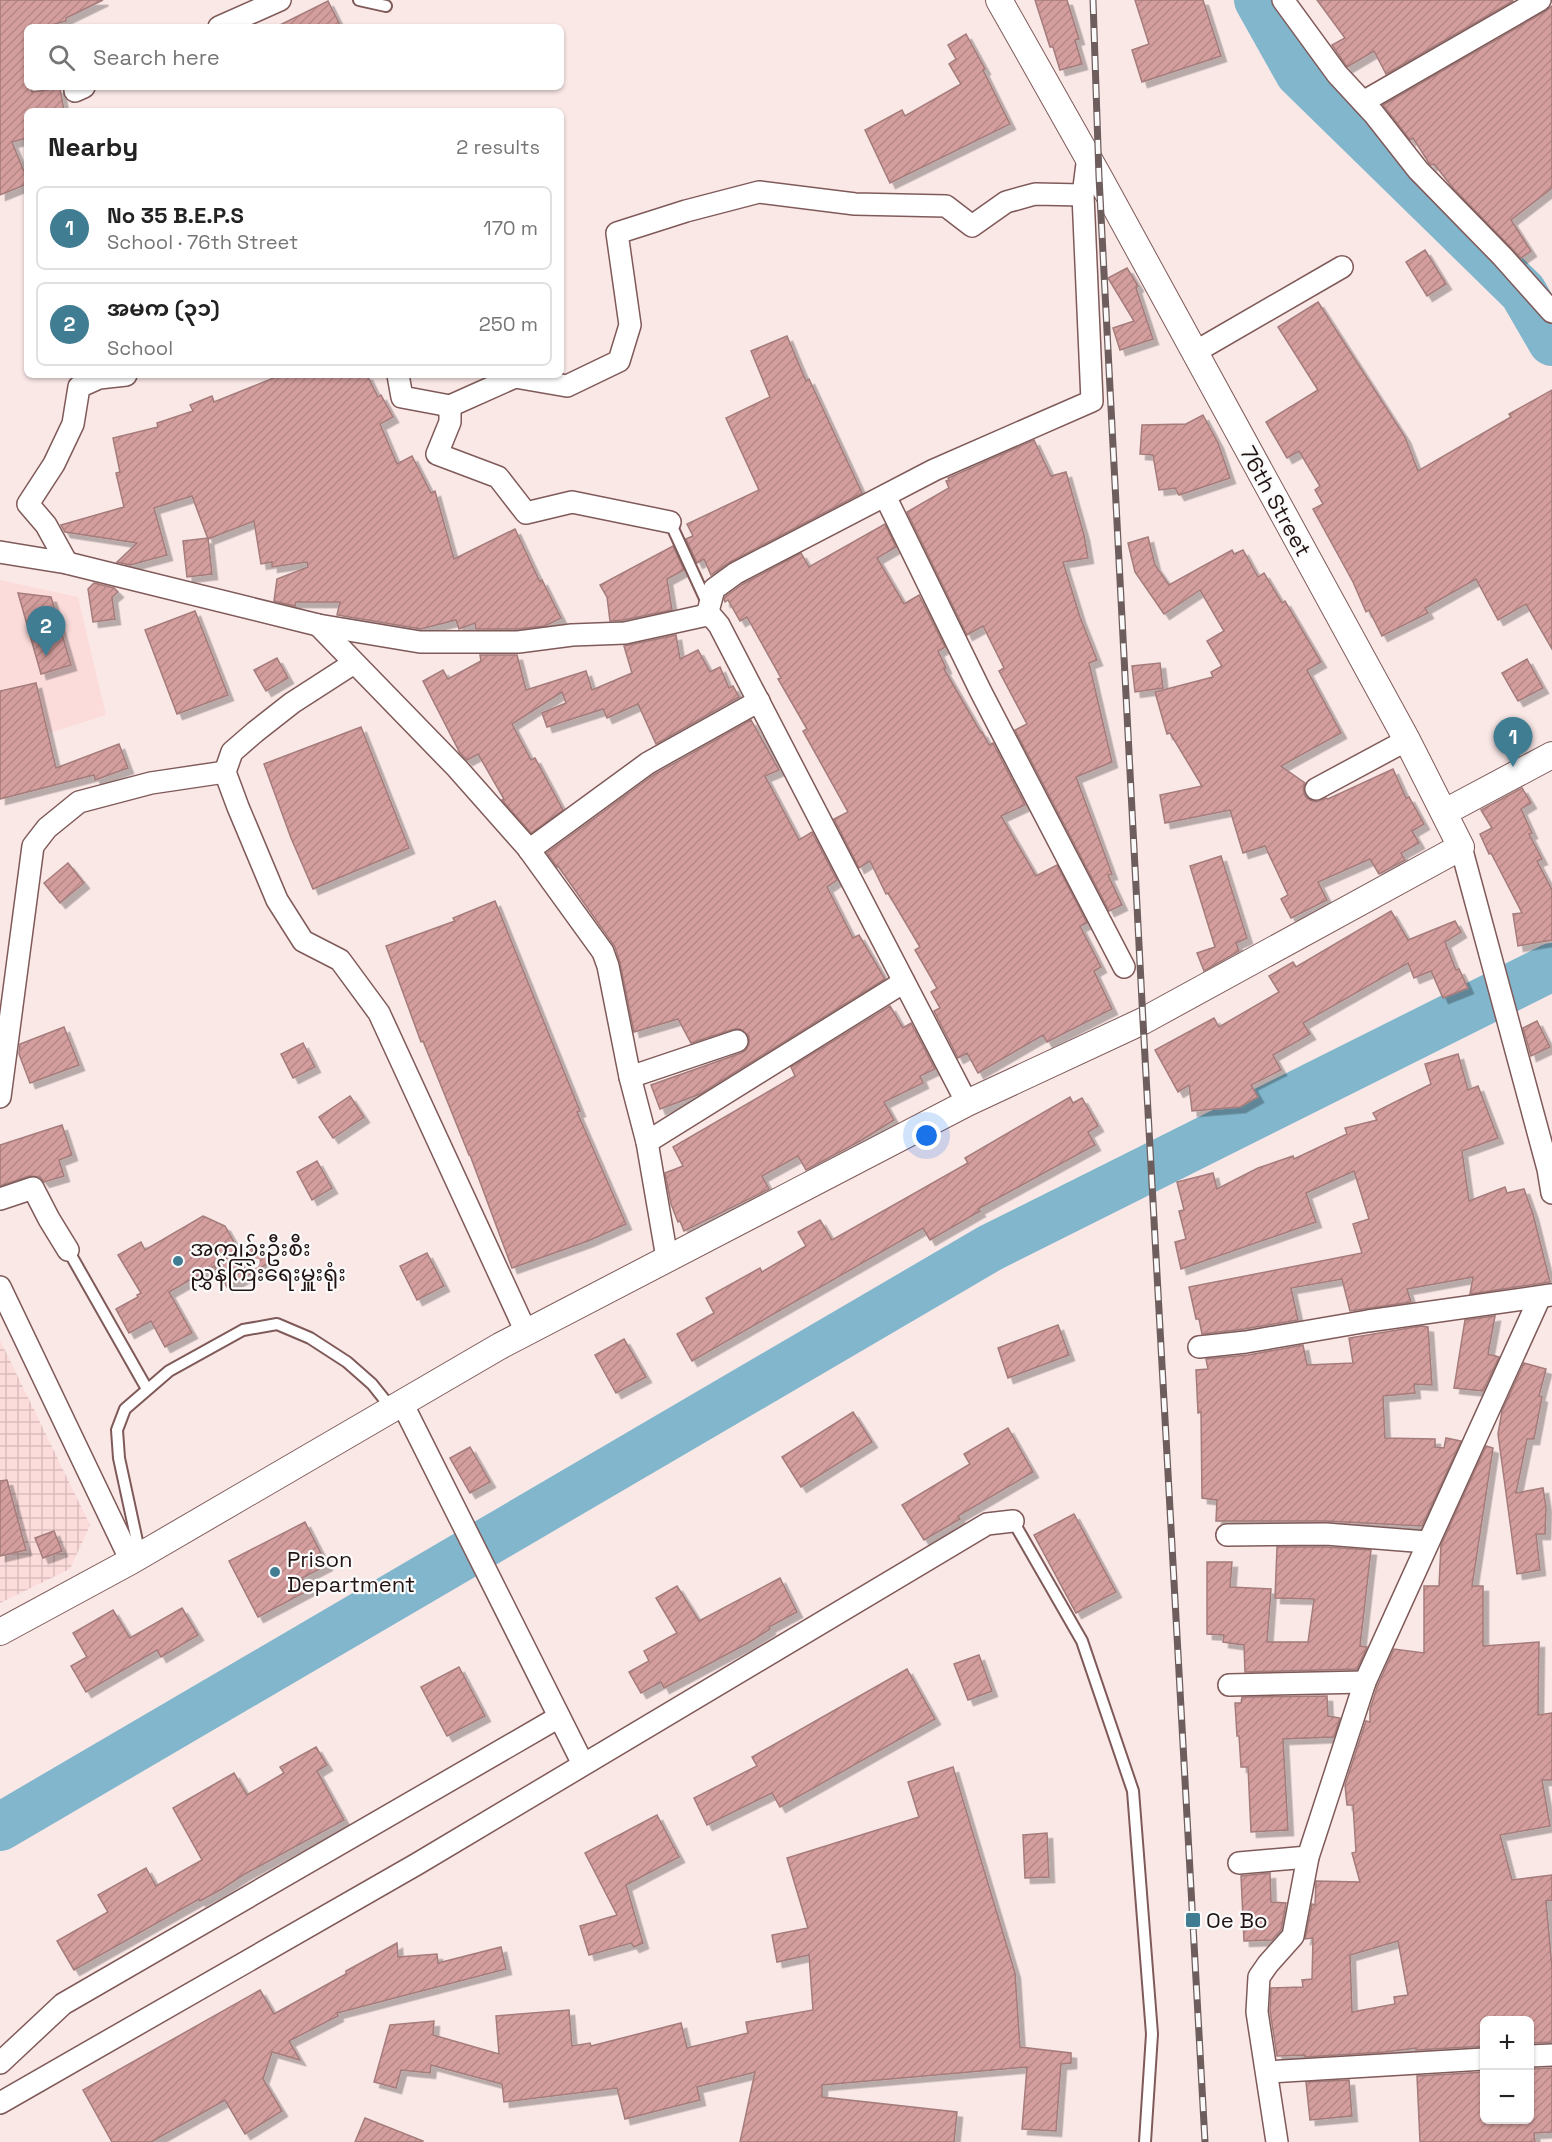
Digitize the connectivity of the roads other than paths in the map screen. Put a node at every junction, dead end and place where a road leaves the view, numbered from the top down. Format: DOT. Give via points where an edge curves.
graph roads {
  1 [pos="280,0"];
  2 [pos="359,0"];
  3 [pos="999,0"];
  4 [pos="1283,0"];
  5 [pos="1540,0"];
  6 [pos="386,6"];
  7 [pos="226,24"];
  8 [pos="1363,102"];
  9 [pos="1088,156"];
  10 [pos="1083,195"];
  11 [pos="1342,267"];
  12 [pos="1552,312"];
  13 [pos="1195,352"];
  14 [pos="99,378"];
  15 [pos="399,378"];
  16 [pos="514,378"];
  17 [pos="522,378"];
  18 [pos="450,406"];
  19 [pos="885,496"];
  20 [pos="670,522"];
  21 [pos="0,552"];
  22 [pos="67,563"];
  23 [pos="708,611"];
  24 [pos="318,625"];
  25 [pos="354,663"];
  26 [pos="759,701"];
  27 [pos="1407,741"];
  28 [pos="1552,755"];
  29 [pos="225,772"];
  30 [pos="1316,789"];
  31 [pos="1445,812"];
  32 [pos="1461,847"];
  33 [pos="529,850"];
  34 [pos="1124,967"];
  35 [pos="904,982"];
  36 [pos="737,1041"];
  37 [pos="630,1077"];
  38 [pos="0,1097"];
  39 [pos="967,1103"];
  40 [pos="647,1142"];
  41 [pos="1552,1193"];
  42 [pos="0,1199"];
  43 [pos="68,1250"];
  44 [pos="668,1258"];
  45 [pos="0,1287"];
  46 [pos="1546,1296"];
  47 [pos="526,1332"];
  48 [pos="1199,1347"];
  49 [pos="147,1389"];
  50 [pos="397,1406"];
  51 [pos="1013,1521"];
  52 [pos="1227,1535"];
  53 [pos="1427,1542"];
  54 [pos="135,1558"];
  55 [pos="0,1632"];
  56 [pos="1365,1682"];
  57 [pos="1229,1685"];
  58 [pos="559,1717"];
  59 [pos="583,1764"];
  60 [pos="1308,1857"];
  61 [pos="1239,1863"];
  62 [pos="1552,2055"];
  63 [pos="1534,2056"];
  64 [pos="1480,2059"];
  65 [pos="0,2063"];
  66 [pos="1268,2072"];
  67 [pos="0,2103"];
  68 [pos="1145,2142"];
  69 [pos="1277,2142"];
  1 -- 7 [label="street"];
  2 -- 6 [label="lane"];
  3 -- 9 [label="street, 76th Street"];
  4 -- 8 [label="street" via="1337,74"];
  5 -- 8 [label="street"];
  8 -- 12 [label="street" via="1418,170"];
  9 -- 10 [label="street"];
  9 -- 13 [label="street, 76th Street"];
  10 -- 17 [label="street" via="1035,194 1006,202 972,226 946,206 855,204 759,192 617,233 630,325 619,361 567,386"];
  10 -- 19 [label="street" via="1092,401 934,470"];
  11 -- 13 [label="street"];
  13 -- 27 [label="street, 76th Street"];
  14 -- 22 [label="street" via="79,387 73,424 54,464 28,504 46,525"];
  15 -- 18 [label="street" via="402,396"];
  16 -- 18 [label="street"];
  18 -- 20 [label="street" via="450,422 437,454 498,477 526,513 572,502"];
  19 -- 23 [label="street" via="719,584"];
  19 -- 34 [label="street" via="981,692"];
  20 -- 23 [label="lane"];
  21 -- 22 [label="street"];
  22 -- 24 [label="street"];
  23 -- 24 [label="street" via="625,633 518,642 420,642"];
  23 -- 26 [label="street"];
  24 -- 25 [label="street"];
  25 -- 29 [label="street" via="255,732 232,752"];
  25 -- 33 [label="street"];
  26 -- 33 [label="street" via="648,763"];
  26 -- 35 [label="street"];
  27 -- 30 [label="street"];
  27 -- 31 [label="street, 76th Street"];
  28 -- 31 [label="street"];
  29 -- 38 [label="street" via="151,783 79,801 47,828 33,846"];
  29 -- 47 [label="street" via="277,900 303,941 340,960 379,1013"];
  31 -- 32 [label="street, 76th Street"];
  32 -- 39 [label="street" via="1143,1020"];
  32 -- 41 [label="street"];
  33 -- 37 [label="street" via="603,952"];
  35 -- 39 [label="street"];
  35 -- 40 [label="street"];
  36 -- 37 [label="street"];
  37 -- 40 [label="street"];
  39 -- 44 [label="street"];
  40 -- 44 [label="street"];
  42 -- 43 [label="street" via="33,1188"];
  43 -- 49 [label="lane"];
  44 -- 47 [label="street"];
  45 -- 54 [label="street"];
  46 -- 48 [label="street"];
  46 -- 53 [label="street"];
  47 -- 50 [label="street"];
  49 -- 50 [label="lane" via="170,1371 243,1330 277,1324 310,1338 347,1362"];
  49 -- 54 [label="lane" via="125,1409 117,1430"];
  50 -- 54 [label="street"];
  50 -- 58 [label="street" via="444,1484"];
  51 -- 59 [label="street" via="987,1524"];
  51 -- 68 [label="lane" via="1082,1641 1133,1791 1152,2034"];
  52 -- 53 [label="street" via="1326,1534"];
  53 -- 56 [label="street"];
  54 -- 55 [label="street"];
  56 -- 57 [label="street"];
  56 -- 60 [label="street"];
  58 -- 59 [label="street"];
  58 -- 65 [label="street" via="63,2004"];
  59 -- 67 [label="street" via="417,1864"];
  60 -- 61 [label="street"];
  60 -- 66 [label="street" via="1293,1936 1259,1977 1257,2012"];
  62 -- 63 [label="street"];
  64 -- 66 [label="street"];
  66 -- 69 [label="street"];
}
